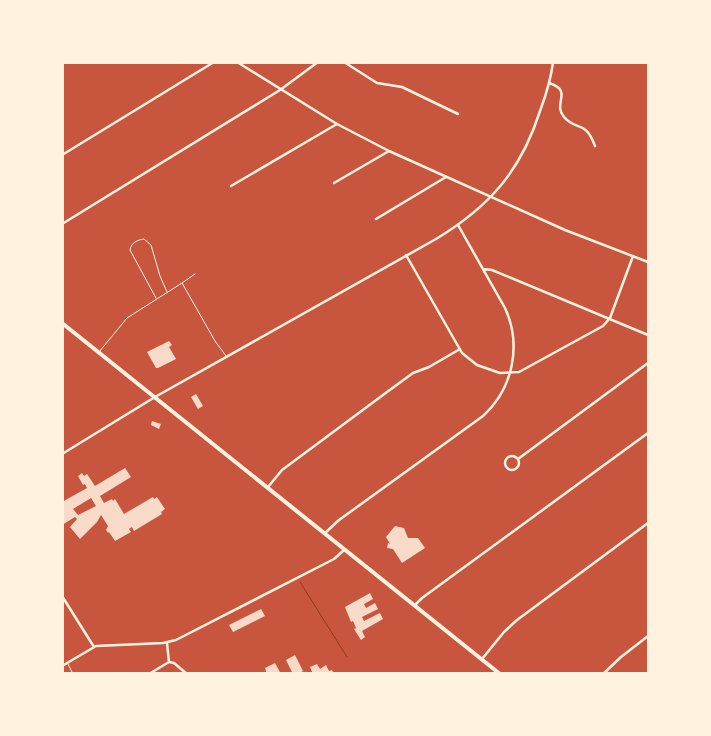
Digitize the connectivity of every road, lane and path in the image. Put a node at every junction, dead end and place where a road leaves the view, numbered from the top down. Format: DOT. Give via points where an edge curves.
graph roads {
  1 [pos="214,62"];
  2 [pos="236,62"];
  3 [pos="318,62"];
  4 [pos="344,62"];
  5 [pos="553,62"];
  6 [pos="549,83"];
  7 [pos="280,90"];
  8 [pos="458,114"];
  9 [pos="337,124"];
  10 [pos="595,146"];
  11 [pos="389,151"];
  12 [pos="62,155"];
  13 [pos="446,177"];
  14 [pos="334,183"];
  15 [pos="231,186"];
  16 [pos="491,196"];
  17 [pos="376,219"];
  18 [pos="62,224"];
  19 [pos="458,225"];
  20 [pos="406,256"];
  21 [pos="633,256"];
  22 [pos="648,262"];
  23 [pos="483,269"];
  24 [pos="195,274"];
  25 [pos="182,283"];
  26 [pos="167,292"];
  27 [pos="156,298"];
  28 [pos="610,318"];
  29 [pos="62,323"];
  30 [pos="648,335"];
  31 [pos="460,349"];
  32 [pos="99,352"];
  33 [pos="227,356"];
  34 [pos="648,363"];
  35 [pos="510,374"];
  36 [pos="156,397"];
  37 [pos="648,434"];
  38 [pos="62,454"];
  39 [pos="518,459"];
  40 [pos="268,488"];
  41 [pos="648,523"];
  42 [pos="325,533"];
  43 [pos="345,549"];
  44 [pos="62,596"];
  45 [pos="415,605"];
  46 [pos="648,636"];
  47 [pos="167,643"];
  48 [pos="94,647"];
  49 [pos="482,659"];
  50 [pos="169,662"];
  51 [pos="67,663"];
  52 [pos="62,666"];
  53 [pos="73,674"];
  54 [pos="149,674"];
  55 [pos="187,674"];
  56 [pos="500,674"];
  57 [pos="603,674"];
  1 -- 12 [label="street"];
  2 -- 7 [label="street"];
  3 -- 7 [label="street"];
  4 -- 8 [label="street" via="377,83 402,87"];
  5 -- 6 [label="street"];
  6 -- 10 [label="street" via="561,88 563,116 588,130"];
  6 -- 16 [label="street" via="524,152 510,175"];
  7 -- 9 [label="street"];
  7 -- 18 [label="street"];
  9 -- 11 [label="street"];
  9 -- 15 [label="street"];
  11 -- 13 [label="street"];
  11 -- 14 [label="street"];
  13 -- 16 [label="street"];
  13 -- 17 [label="street"];
  16 -- 19 [label="street"];
  16 -- 21 [label="street" via="565,230"];
  19 -- 20 [label="street"];
  19 -- 23 [label="street"];
  20 -- 31 [label="street"];
  20 -- 33 [label="street"];
  21 -- 22 [label="street"];
  21 -- 28 [label="street"];
  23 -- 28 [label="street"];
  23 -- 35 [label="street" via="510,320 513,348"];
  24 -- 25 [label="lane"];
  25 -- 26 [label="lane"];
  25 -- 33 [label="lane"];
  26 -- 27 [label="lane"];
  26 -- 27 [label="lane" via="151,244 144,239 137,241 130,250"];
  27 -- 32 [label="lane" via="127,318"];
  28 -- 30 [label="street"];
  28 -- 35 [label="street" via="592,333 524,370"];
  29 -- 32 [label="main road"];
  31 -- 35 [label="street" via="477,365 500,374"];
  31 -- 40 [label="street" via="413,373 285,467"];
  32 -- 36 [label="main road"];
  33 -- 36 [label="street"];
  34 -- 39 [label="street"];
  35 -- 42 [label="street" via="498,398 482,416"];
  36 -- 38 [label="street"];
  36 -- 40 [label="main road"];
  37 -- 45 [label="street"];
  39 -- 39 [label="street" via="515,469 505,465 508,457"];
  40 -- 42 [label="main road"];
  41 -- 49 [label="street" via="517,620"];
  42 -- 43 [label="main road"];
  43 -- 45 [label="main road"];
  43 -- 47 [label="street" via="334,559"];
  44 -- 48 [label="street"];
  45 -- 49 [label="main road"];
  46 -- 57 [label="street"];
  47 -- 48 [label="street"];
  47 -- 50 [label="street"];
  48 -- 51 [label="street"];
  49 -- 56 [label="main road"];
  50 -- 54 [label="street"];
  50 -- 55 [label="street"];
  51 -- 52 [label="street"];
  51 -- 53 [label="lane"];
}
